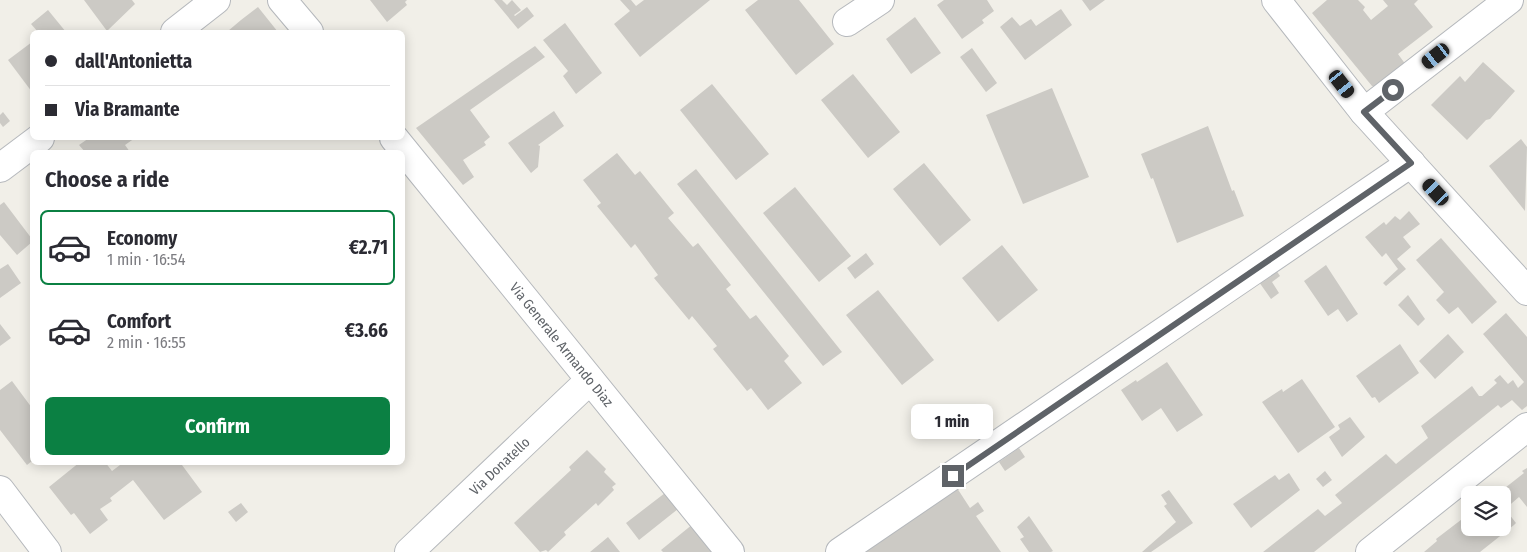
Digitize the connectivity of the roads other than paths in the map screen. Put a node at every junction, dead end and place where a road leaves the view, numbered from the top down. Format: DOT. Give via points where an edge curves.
graph roads {
  1 [pos="216,0"];
  2 [pos="282,0"];
  3 [pos="880,0"];
  4 [pos="1276,0"];
  5 [pos="1508,0"];
  6 [pos="847,22"];
  7 [pos="177,30"];
  8 [pos="307,30"];
  9 [pos="1364,112"];
  10 [pos="37,140"];
  11 [pos="396,140"];
  12 [pos="404,150"];
  13 [pos="405,152"];
  14 [pos="1411,163"];
  15 [pos="0,168"];
  16 [pos="1527,291"];
  17 [pos="590,380"];
  18 [pos="1527,427"];
  19 [pos="0,490"];
  20 [pos="46,552"];
  21 [pos="409,552"];
  22 [pos="730,552"];
  23 [pos="840,552"];
  24 [pos="1370,552"];
  1 -- 7 [label="street"];
  2 -- 8 [label="street"];
  3 -- 6 [label="street"];
  4 -- 9 [label="street"];
  5 -- 9 [label="street"];
  9 -- 14 [label="street"];
  10 -- 15 [label="street"];
  11 -- 12 [label="street, Via Generale Armando Diaz"];
  13 -- 17 [label="street, Via Generale Armando Diaz"];
  14 -- 16 [label="street"];
  14 -- 23 [label="street"];
  17 -- 21 [label="street, Via Donatello"];
  17 -- 22 [label="street, Via Generale Armando Diaz"];
  18 -- 24 [label="street"];
  19 -- 20 [label="street"];
}
